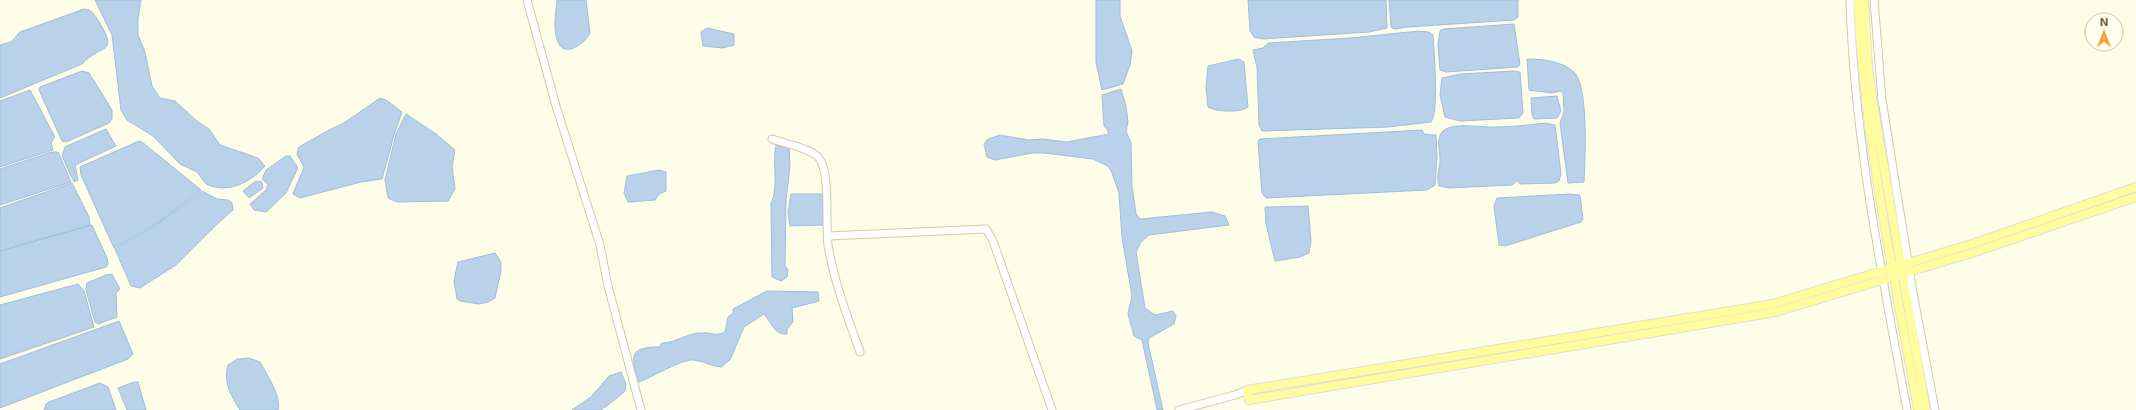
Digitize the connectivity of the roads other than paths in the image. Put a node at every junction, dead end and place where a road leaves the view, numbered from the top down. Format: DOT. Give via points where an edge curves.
graph roads {
  1 [pos="527,0"];
  2 [pos="1850,0"];
  3 [pos="1858,0"];
  4 [pos="1864,0"];
  5 [pos="1874,0"];
  6 [pos="772,139"];
  7 [pos="2136,187"];
  8 [pos="2136,197"];
  9 [pos="828,236"];
  10 [pos="1909,262"];
  11 [pos="1897,266"];
  12 [pos="1883,270"];
  13 [pos="1910,272"];
  14 [pos="1898,275"];
  15 [pos="1884,280"];
  16 [pos="860,352"];
  17 [pos="1247,390"];
  18 [pos="641,410"];
  19 [pos="1052,410"];
  20 [pos="1179,410"];
  21 [pos="1907,410"];
  22 [pos="1918,410"];
  23 [pos="1926,410"];
  24 [pos="1935,410"];
  1 -- 18 [label="street" via="556,106 600,245 608,286"];
  2 -- 12 [label="street" via="1854,82"];
  3 -- 11 [label="main road" via="1862,66"];
  4 -- 11 [label="main road" via="1868,68"];
  5 -- 10 [label="street" via="1882,100"];
  6 -- 9 [label="street" via="819,157 825,182"];
  7 -- 10 [label="main road" via="1975,243"];
  8 -- 13 [label="main road"];
  9 -- 16 [label="street" via="844,306"];
  9 -- 19 [label="street" via="986,229 993,241"];
  10 -- 11 [label="main road"];
  10 -- 13 [label="street"];
  11 -- 12 [label="main road"];
  11 -- 14 [label="main road"];
  12 -- 15 [label="street"];
  12 -- 17 [label="main road" via="1773,304"];
  13 -- 14 [label="main road"];
  13 -- 24 [label="street"];
  14 -- 15 [label="main road"];
  14 -- 22 [label="main road"];
  14 -- 23 [label="main road"];
  15 -- 17 [label="main road" via="1776,312 1249,400"];
  15 -- 21 [label="street"];
  17 -- 20 [label="street"];
}
